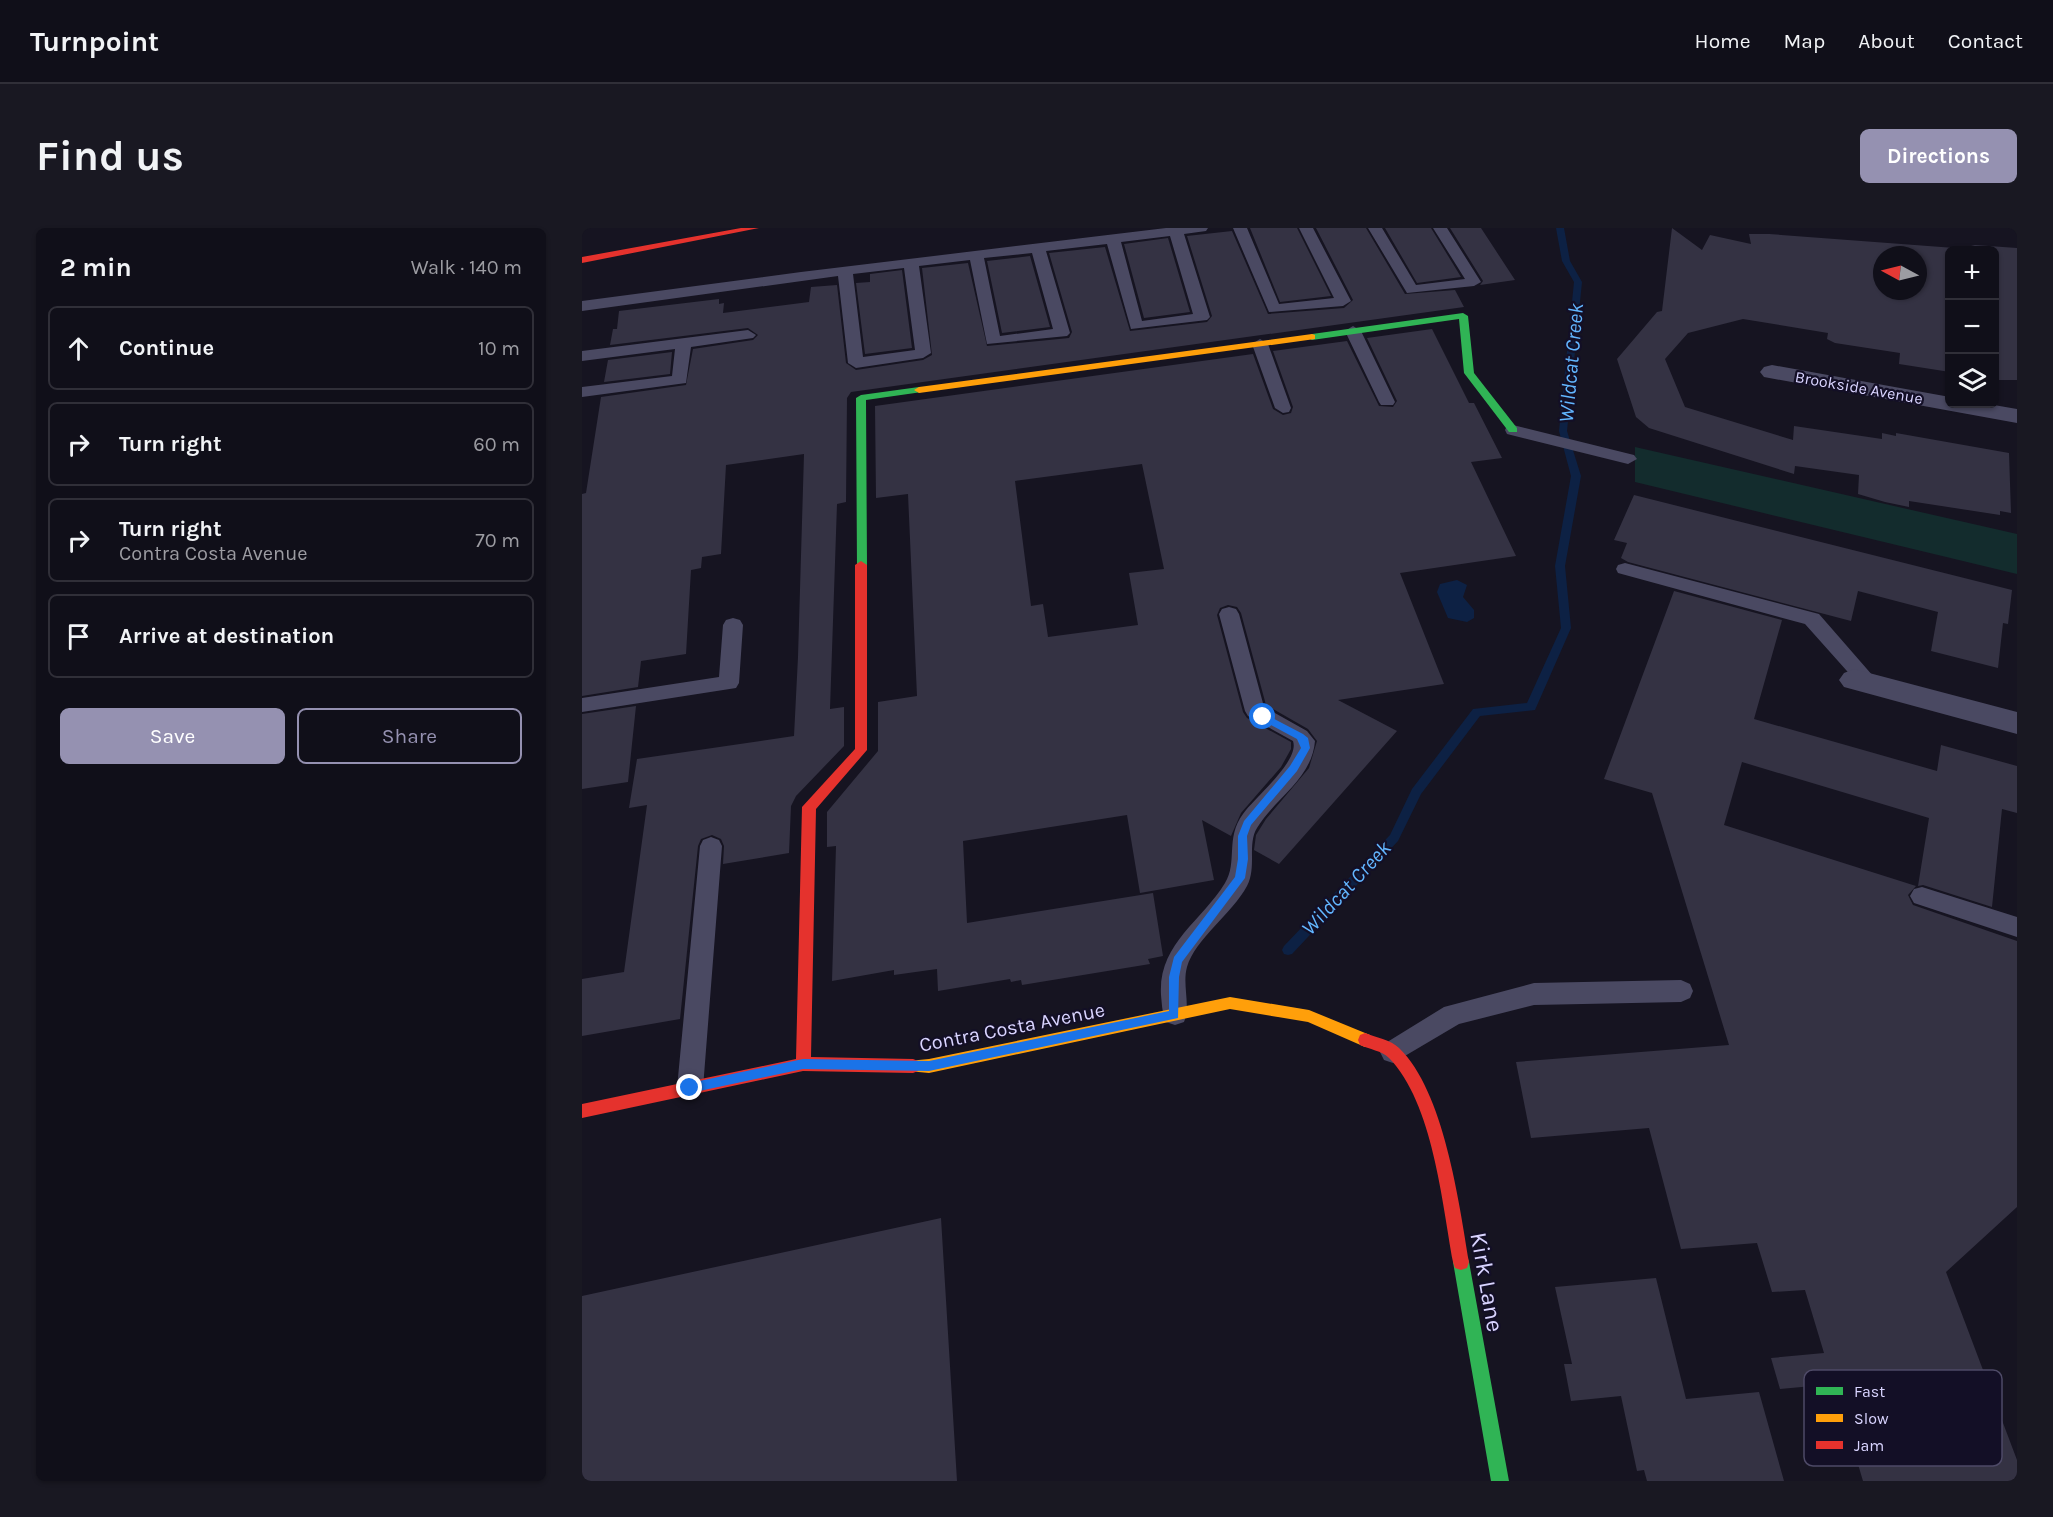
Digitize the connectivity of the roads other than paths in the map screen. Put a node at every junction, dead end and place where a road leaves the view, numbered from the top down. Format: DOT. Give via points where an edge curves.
graph roads {
  1 [pos="755,228"];
  2 [pos="1201,228"];
  3 [pos="1240,228"];
  4 [pos="1306,228"];
  5 [pos="1375,228"];
  6 [pos="1440,228"];
  7 [pos="1176,231"];
  8 [pos="1113,239"];
  9 [pos="1038,248"];
  10 [pos="582,254"];
  11 [pos="976,255"];
  12 [pos="582,260"];
  13 [pos="911,263"];
  14 [pos="845,271"];
  15 [pos="582,306"];
  16 [pos="1353,331"];
  17 [pos="748,335"];
  18 [pos="683,343"];
  19 [pos="1260,344"];
  20 [pos="582,356"];
  21 [pos="1772,372"];
  22 [pos="582,392"];
  23 [pos="1387,402"];
  24 [pos="1283,408"];
  25 [pos="2017,416"];
  26 [pos="1513,430"];
  27 [pos="1628,459"];
  28 [pos="1625,569"];
  29 [pos="1229,614"];
  30 [pos="733,625"];
  31 [pos="1862,682"];
  32 [pos="582,705"];
  33 [pos="2017,723"];
  34 [pos="711,846"];
  35 [pos="1922,896"];
  36 [pos="2017,927"];
  37 [pos="1681,991"];
  38 [pos="1174,1014"];
  39 [pos="1393,1052"];
  40 [pos="803,1064"];
  41 [pos="690,1088"];
  42 [pos="582,1112"];
  43 [pos="1500,1481"];
  1 -- 10 [label="main road"];
  1 -- 12 [label="main road"];
  2 -- 7 [label="lane"];
  3 -- 4 [label="lane" via="1274,309 1343,301"];
  5 -- 6 [label="lane" via="1412,290 1474,282"];
  7 -- 8 [label="lane"];
  7 -- 8 [label="lane" via="1202,317 1136,326"];
  8 -- 9 [label="lane"];
  9 -- 11 [label="lane"];
  9 -- 11 [label="lane" via="1062,333 993,341"];
  11 -- 13 [label="lane"];
  13 -- 14 [label="lane"];
  13 -- 14 [label="lane" via="923,353 856,363"];
  14 -- 15 [label="lane"];
  16 -- 19 [label="main road"];
  16 -- 23 [label="lane"];
  16 -- 26 [label="main road" via="1463,316 1469,373"];
  17 -- 18 [label="lane"];
  18 -- 20 [label="lane"];
  18 -- 22 [label="lane" via="680,380"];
  19 -- 24 [label="lane"];
  19 -- 40 [label="main road" via="861,398 861,750 809,807"];
  21 -- 25 [label="street, Brookside Avenue"];
  26 -- 27 [label="lane"];
  28 -- 31 [label="lane" via="1812,619"];
  29 -- 38 [label="lane" via="1255,711 1300,736 1306,748 1294,769 1247,823 1240,878 1178,960"];
  30 -- 32 [label="lane" via="729,683"];
  31 -- 33 [label="street"];
  34 -- 41 [label="lane"];
  35 -- 36 [label="lane"];
  37 -- 39 [label="lane" via="1534,994 1453,1015"];
  38 -- 39 [label="main road, Contra Costa Avenue" via="1230,1002 1309,1016"];
  38 -- 40 [label="main road, Contra Costa Avenue" via="929,1066"];
  39 -- 43 [label="main road, Kirk Lane" via="1420,1094 1442,1157"];
  40 -- 41 [label="main road, Contra Costa Avenue"];
  41 -- 42 [label="main road, Contra Costa Avenue"];
}
